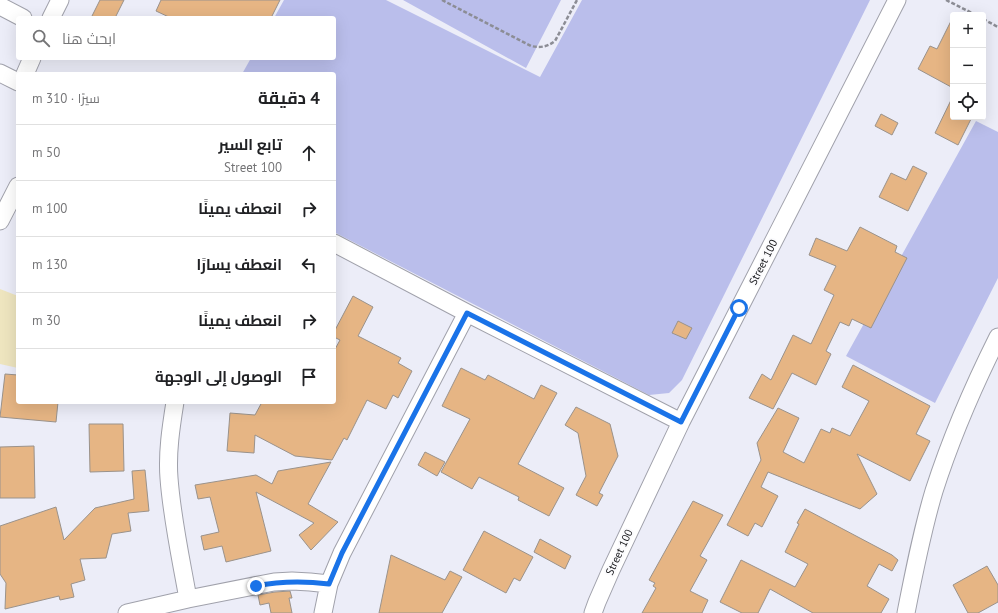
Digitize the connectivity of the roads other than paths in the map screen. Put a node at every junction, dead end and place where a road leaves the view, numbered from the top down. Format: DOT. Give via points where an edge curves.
graph roads {
  1 [pos="60,0"];
  2 [pos="897,0"];
  3 [pos="0,6"];
  4 [pos="20,16"];
  5 [pos="52,16"];
  6 [pos="31,60"];
  7 [pos="26,72"];
  8 [pos="0,73"];
  9 [pos="16,81"];
  10 [pos="16,190"];
  11 [pos="0,221"];
  12 [pos="336,244"];
  13 [pos="467,313"];
  14 [pos="998,337"];
  15 [pos="175,404"];
  16 [pos="681,422"];
  17 [pos="329,584"];
  18 [pos="188,599"];
  19 [pos="127,613"];
  20 [pos="323,613"];
  21 [pos="593,613"];
  22 [pos="906,613"];
  1 -- 5 [label="street"];
  2 -- 16 [label="street, Street 100"];
  3 -- 4 [label="street"];
  6 -- 7 [label="street"];
  8 -- 9 [label="street"];
  10 -- 11 [label="street"];
  12 -- 13 [label="street"];
  13 -- 16 [label="street"];
  13 -- 17 [label="street" via="342,553"];
  14 -- 22 [label="street" via="956,430 934,492"];
  15 -- 18 [label="street" via="170,436 169,477"];
  16 -- 21 [label="street, Street 100"];
  17 -- 18 [label="street" via="274,582"];
  17 -- 20 [label="street"];
  18 -- 19 [label="street"];
}
